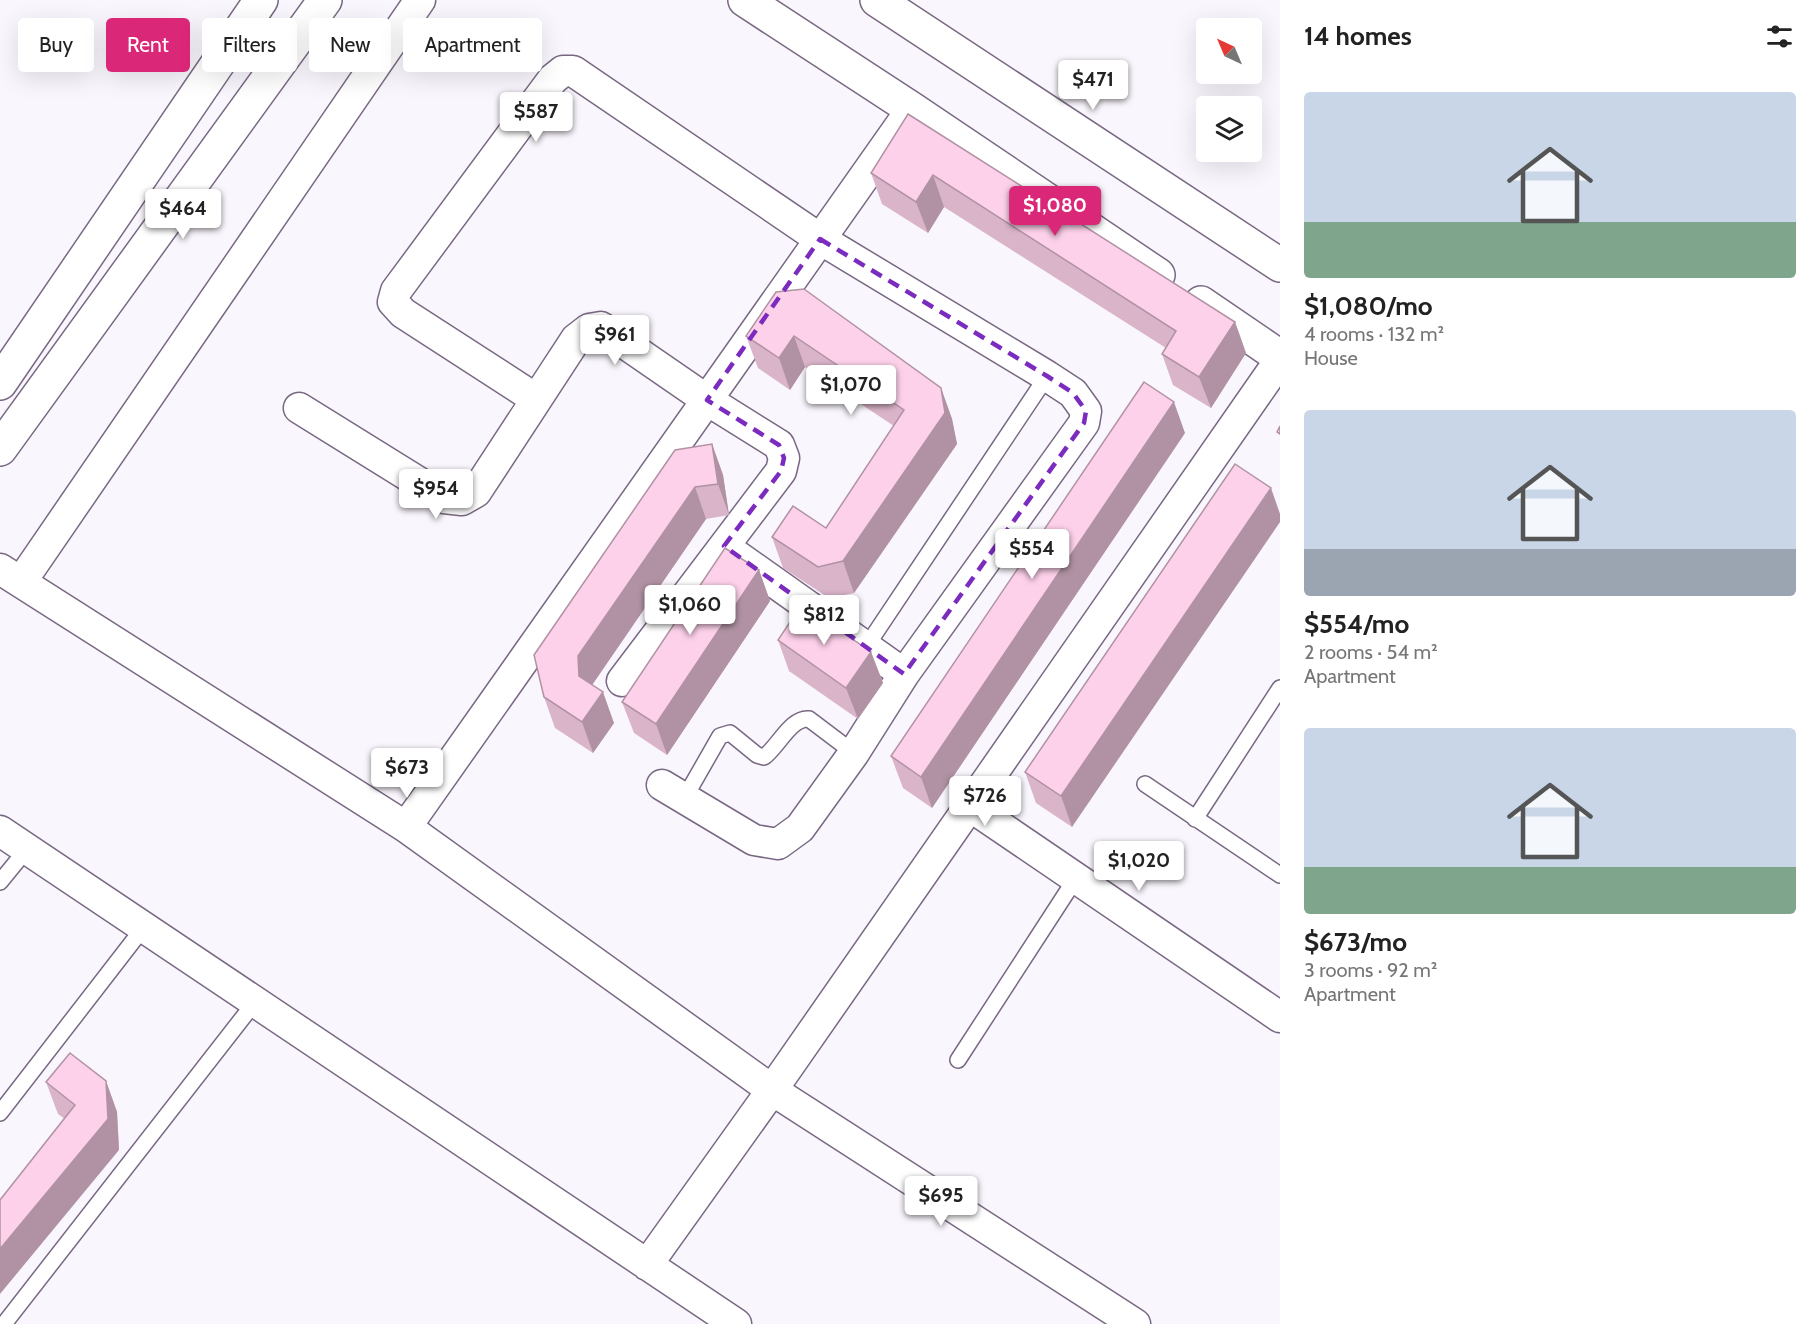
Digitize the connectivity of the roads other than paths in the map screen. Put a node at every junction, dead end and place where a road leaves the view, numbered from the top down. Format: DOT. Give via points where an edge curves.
graph roads {
  1 [pos="261,0"];
  2 [pos="325,0"];
  3 [pos="420,0"];
  4 [pos="745,0"];
  5 [pos="877,0"];
  6 [pos="912,109"];
  7 [pos="820,239"];
  8 [pos="1280,265"];
  9 [pos="1280,358"];
  10 [pos="1047,376"];
  11 [pos="0,383"];
  12 [pos="536,399"];
  13 [pos="707,400"];
  14 [pos="299,408"];
  15 [pos="0,449"];
  16 [pos="724,546"];
  17 [pos="10,575"];
  18 [pos="866,647"];
  19 [pos="904,674"];
  20 [pos="622,681"];
  21 [pos="1280,688"];
  22 [pos="854,753"];
  23 [pos="1144,784"];
  24 [pos="673,792"];
  25 [pos="970,807"];
  26 [pos="1195,819"];
  27 [pos="406,827"];
  28 [pos="0,831"];
  29 [pos="27,849"];
  30 [pos="1280,875"];
  31 [pos="1076,878"];
  32 [pos="0,882"];
  33 [pos="144,927"];
  34 [pos="255,1002"];
  35 [pos="1280,1017"];
  36 [pos="958,1060"];
  37 [pos="772,1090"];
  38 [pos="0,1113"];
  39 [pos="646,1264"];
  40 [pos="4,1324"];
  41 [pos="736,1324"];
  42 [pos="1135,1324"];
  1 -- 11 [label="street"];
  2 -- 15 [label="street"];
  3 -- 17 [label="street"];
  4 -- 6 [label="street"];
  5 -- 8 [label="street"];
  6 -- 7 [label="street"];
  6 -- 9 [label="street"];
  7 -- 10 [label="street"];
  7 -- 12 [label="street" via="573,71 563,70 396,291 393,302 403,313"];
  7 -- 13 [label="street"];
  9 -- 25 [label="street"];
  10 -- 18 [label="lane"];
  10 -- 19 [label="street" via="1082,403 1086,411 1084,423"];
  12 -- 13 [label="street" via="576,339 589,329 601,327"];
  12 -- 14 [label="street" via="476,492 462,500 444,498"];
  13 -- 16 [label="street" via="780,446 784,458 781,471"];
  13 -- 27 [label="street"];
  16 -- 18 [label="street"];
  16 -- 20 [label="street"];
  17 -- 27 [label="street"];
  18 -- 19 [label="street"];
  19 -- 22 [label="street"];
  21 -- 26 [label="lane"];
  22 -- 24 [label="street" via="800,828 778,844 754,840"];
  22 -- 24 [label="lane" via="809,719 796,722 764,757 730,733 720,736"];
  23 -- 26 [label="lane"];
  25 -- 31 [label="street"];
  25 -- 37 [label="street"];
  26 -- 30 [label="lane"];
  27 -- 37 [label="street"];
  28 -- 29 [label="street"];
  29 -- 32 [label="lane"];
  29 -- 33 [label="street"];
  31 -- 35 [label="street"];
  31 -- 36 [label="lane"];
  33 -- 34 [label="street"];
  33 -- 38 [label="lane"];
  34 -- 39 [label="street"];
  34 -- 40 [label="lane"];
  37 -- 39 [label="street"];
  37 -- 42 [label="street"];
  39 -- 41 [label="street"];
}
